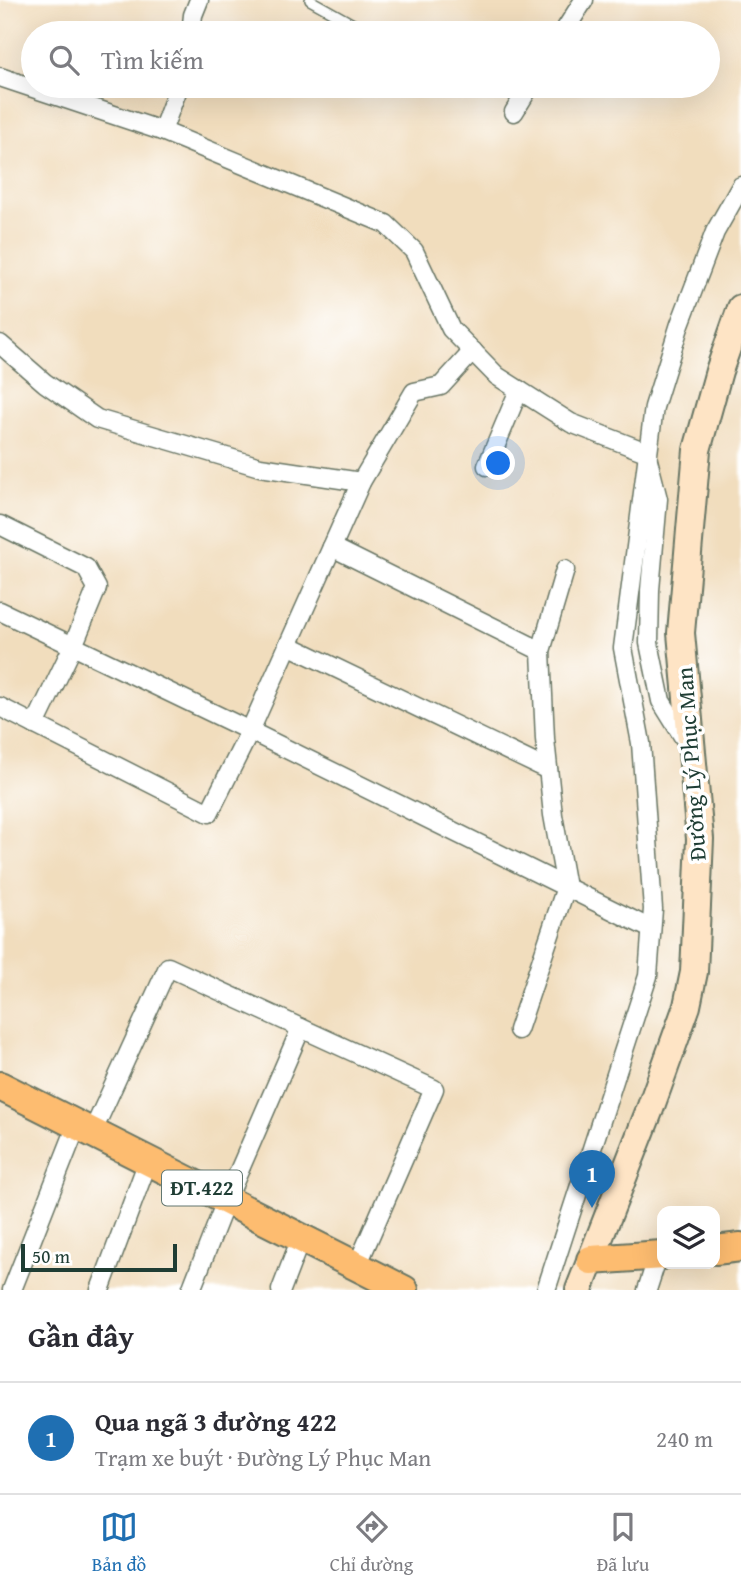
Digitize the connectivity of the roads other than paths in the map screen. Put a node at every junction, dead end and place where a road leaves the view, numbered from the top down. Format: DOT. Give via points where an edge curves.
graph roads {
  1 [pos="199,0"];
  2 [pos="310,0"];
  3 [pos="583,0"];
  4 [pos="192,21"];
  5 [pos="348,21"];
  6 [pos="570,21"];
  7 [pos="0,77"];
  8 [pos="21,84"];
  9 [pos="63,98"];
  10 [pos="174,98"];
  11 [pos="522,98"];
  12 [pos="514,111"];
  13 [pos="162,131"];
  14 [pos="741,186"];
  15 [pos="741,308"];
  16 [pos="0,345"];
  17 [pos="473,351"];
  18 [pos="519,390"];
  19 [pos="646,452"];
  20 [pos="487,466"];
  21 [pos="361,482"];
  22 [pos="0,525"];
  23 [pos="332,547"];
  24 [pos="565,570"];
  25 [pos="0,611"];
  26 [pos="288,645"];
  27 [pos="73,646"];
  28 [pos="541,651"];
  29 [pos="0,707"];
  30 [pos="35,725"];
  31 [pos="250,731"];
  32 [pos="691,748"];
  33 [pos="548,770"];
  34 [pos="566,887"];
  35 [pos="651,929"];
  36 [pos="301,1028"];
  37 [pos="519,1030"];
  38 [pos="1,1090"];
  39 [pos="85,1129"];
  40 [pos="148,1161"];
  41 [pos="226,1200"];
  42 [pos="301,1238"];
  43 [pos="741,1247"];
  44 [pos="720,1249"];
  45 [pos="657,1255"];
  46 [pos="591,1260"];
  47 [pos="657,1263"];
  48 [pos="379,1281"];
  49 [pos="12,1290"];
  50 [pos="100,1290"];
  51 [pos="191,1290"];
  52 [pos="281,1290"];
  53 [pos="546,1290"];
  54 [pos="579,1290"];
  55 [pos="647,1290"];
  1 -- 4 [label="street"];
  2 -- 5 [label="lane"];
  3 -- 6 [label="street"];
  7 -- 8 [label="street"];
  9 -- 13 [label="street"];
  10 -- 13 [label="street"];
  11 -- 12 [label="street"];
  13 -- 17 [label="street" via="386,224 414,251 451,328"];
  14 -- 19 [label="street" via="715,232 680,324 654,407"];
  15 -- 32 [label="main road, Đường Lý Phục Man" via="697,450 681,633"];
  16 -- 21 [label="street" via="97,419 260,467"];
  17 -- 18 [label="street" via="497,376"];
  17 -- 21 [label="street" via="441,386 414,392"];
  18 -- 19 [label="street" via="571,423"];
  18 -- 20 [label="street"];
  19 -- 32 [label="street" via="658,499 649,643 661,701"];
  19 -- 35 [label="street" via="623,648 641,743"];
  21 -- 23 [label="street"];
  22 -- 27 [label="street" via="86,568 97,587"];
  23 -- 26 [label="street"];
  23 -- 28 [label="street"];
  24 -- 28 [label="street"];
  25 -- 27 [label="street"];
  26 -- 31 [label="street"];
  26 -- 33 [label="street"];
  27 -- 30 [label="street"];
  27 -- 31 [label="street"];
  28 -- 33 [label="street"];
  29 -- 30 [label="street"];
  30 -- 31 [label="street" via="209,813"];
  31 -- 34 [label="street"];
  32 -- 46 [label="main road, Đường Lý Phục Man" via="701,839 694,972 687,1006"];
  33 -- 34 [label="street"];
  34 -- 35 [label="street"];
  34 -- 37 [label="street"];
  35 -- 53 [label="street" via="648,976"];
  36 -- 39 [label="street" via="168,967"];
  36 -- 41 [label="street"];
  36 -- 48 [label="street" via="434,1089"];
  38 -- 39 [label="main road, ĐT.422"];
  39 -- 40 [label="main road, ĐT.422"];
  39 -- 49 [label="street"];
  40 -- 41 [label="main road, ĐT.422"];
  40 -- 50 [label="street"];
  41 -- 42 [label="main road, ĐT.422"];
  41 -- 51 [label="street"];
  42 -- 48 [label="main road, ĐT.422"];
  42 -- 52 [label="street"];
  43 -- 44 [label="main road"];
  45 -- 46 [label="main road"];
  46 -- 54 [label="main road, Đường Lý Phục Man"];
  47 -- 55 [label="street"];
}
